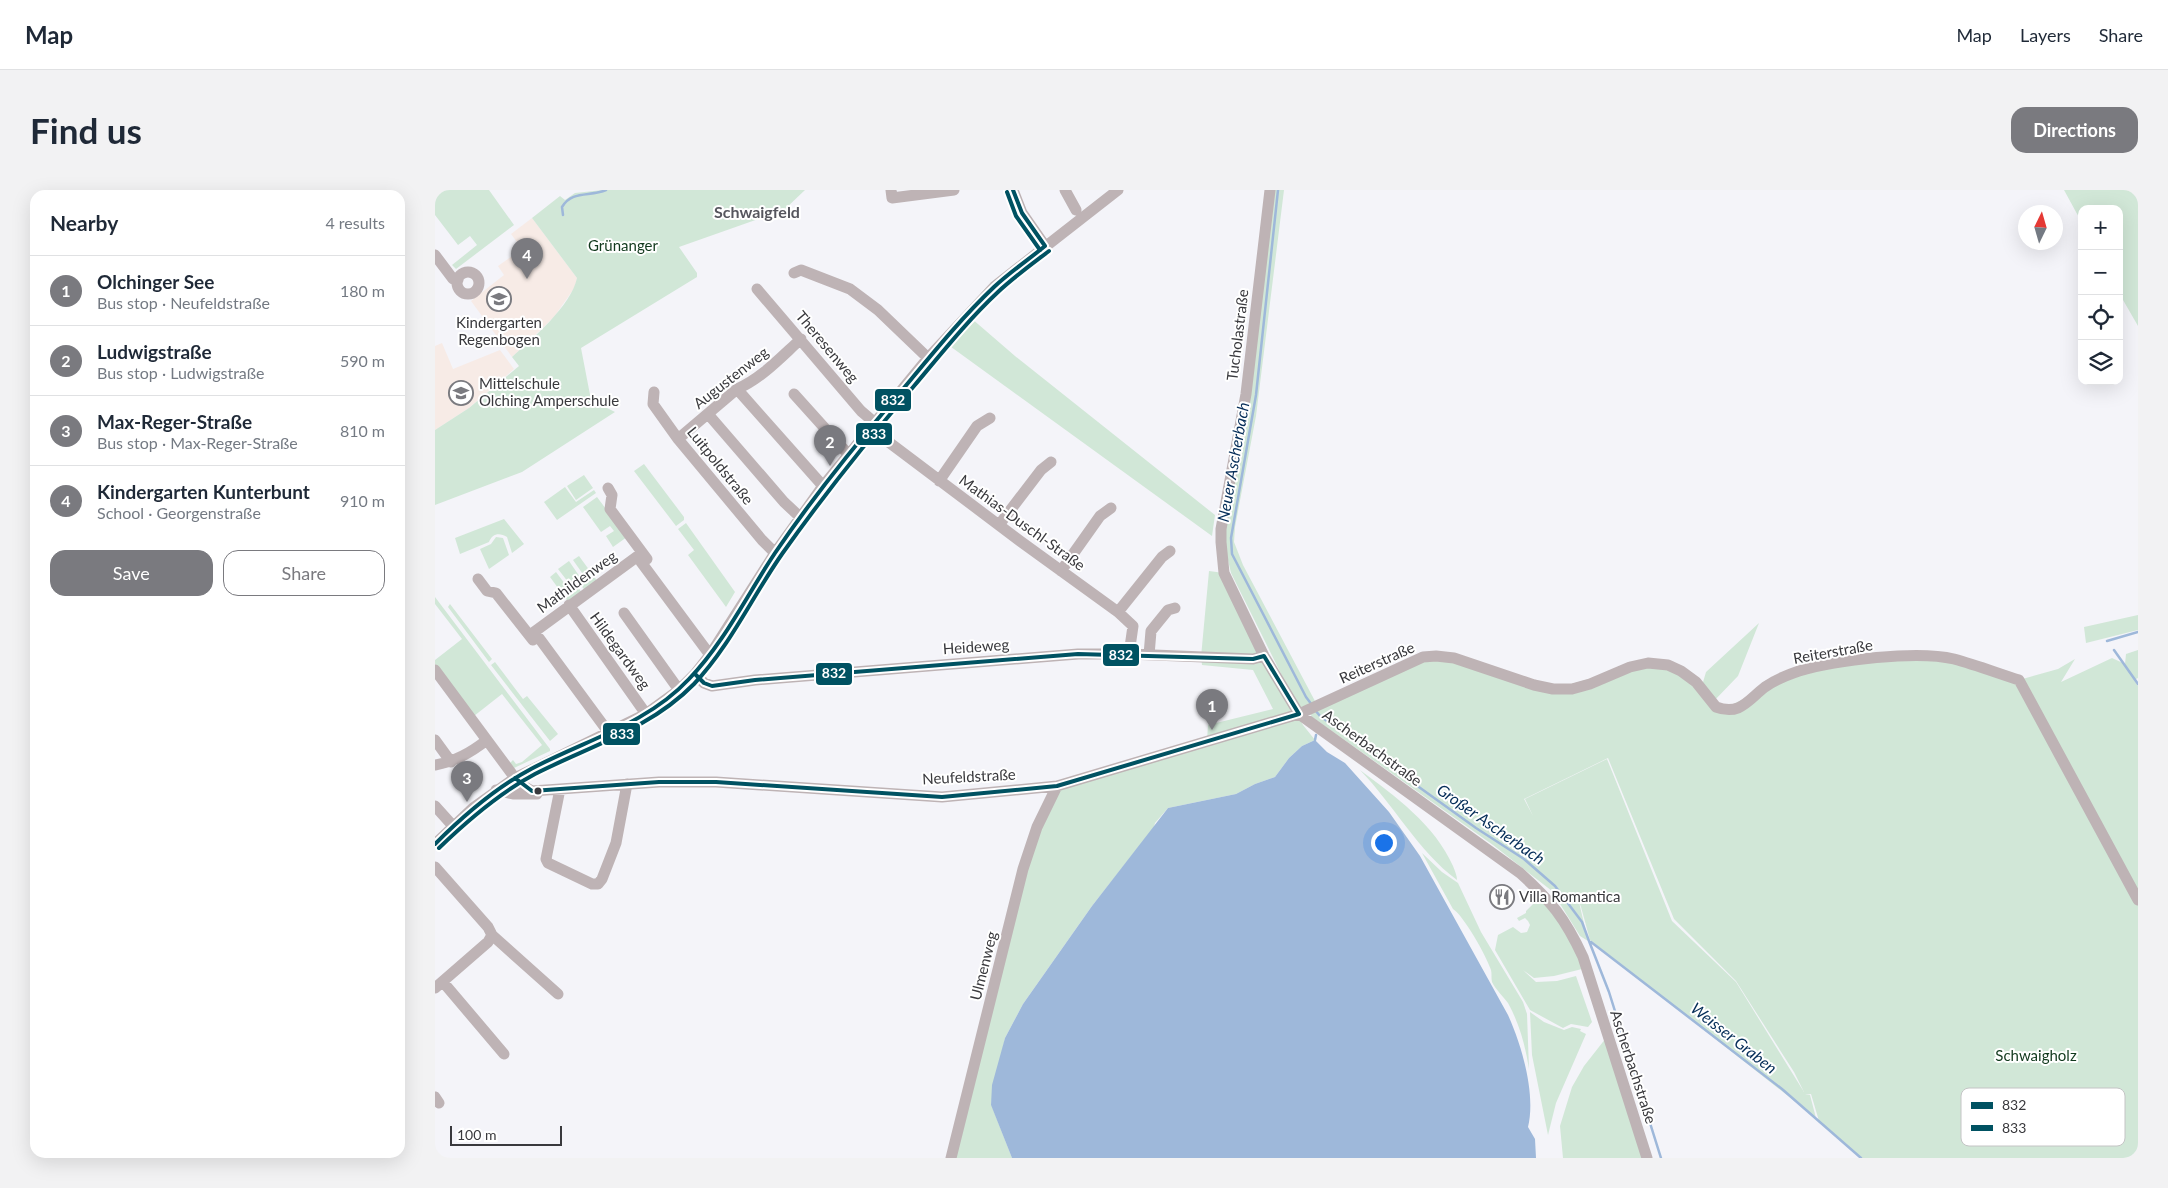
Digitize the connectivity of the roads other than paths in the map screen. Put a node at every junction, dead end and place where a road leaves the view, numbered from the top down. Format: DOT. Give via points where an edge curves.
graph roads {
  1 [pos="891,190"];
  2 [pos="954,190"];
  3 [pos="1013,190"];
  4 [pos="1065,190"];
  5 [pos="1118,190"];
  6 [pos="1270,190"];
  7 [pos="903,193"];
  8 [pos="1076,210"];
  9 [pos="1045,246"];
  10 [pos="435,255"];
  11 [pos="795,273"];
  12 [pos="458,280"];
  13 [pos="757,289"];
  14 [pos="801,339"];
  15 [pos="928,358"];
  16 [pos="737,389"];
  17 [pos="654,392"];
  18 [pos="794,394"];
  19 [pos="708,414"];
  20 [pos="989,418"];
  21 [pos="872,425"];
  22 [pos="678,438"];
  23 [pos="848,454"];
  24 [pos="1051,462"];
  25 [pos="939,481"];
  26 [pos="823,486"];
  27 [pos="607,488"];
  28 [pos="1111,508"];
  29 [pos="800,517"];
  30 [pos="999,525"];
  31 [pos="1221,542"];
  32 [pos="1170,551"];
  33 [pos="775,553"];
  34 [pos="643,554"];
  35 [pos="1061,571"];
  36 [pos="478,579"];
  37 [pos="569,605"];
  38 [pos="1175,608"];
  39 [pos="1118,612"];
  40 [pos="624,613"];
  41 [pos="531,637"];
  42 [pos="1129,654"];
  43 [pos="710,655"];
  44 [pos="1149,655"];
  45 [pos="1264,656"];
  46 [pos="435,670"];
  47 [pos="695,674"];
  48 [pos="679,690"];
  49 [pos="646,714"];
  50 [pos="1299,714"];
  51 [pos="609,733"];
  52 [pos="435,740"];
  53 [pos="487,740"];
  54 [pos="451,762"];
  55 [pos="435,766"];
  56 [pos="515,778"];
  57 [pos="627,784"];
  58 [pos="1057,786"];
  59 [pos="497,790"];
  60 [pos="560,790"];
  61 [pos="545,791"];
  62 [pos="435,806"];
  63 [pos="453,826"];
  64 [pos="435,844"];
  65 [pos="435,866"];
  66 [pos="2138,900"];
  67 [pos="492,935"];
  68 [pos="439,985"];
  69 [pos="558,994"];
  70 [pos="504,1054"];
  71 [pos="951,1158"];
  72 [pos="1647,1158"];
  1 -- 7 [label="street" via="892,198"];
  2 -- 7 [label="street"];
  3 -- 9 [label="street" via="1022,213"];
  4 -- 8 [label="street"];
  5 -- 9 [label="street"];
  6 -- 31 [label="street, Tucholastraße" via="1246,394"];
  9 -- 15 [label="street" via="995,286"];
  10 -- 12 [label="street" via="453,279"];
  11 -- 15 [label="street" via="801,270 850,289 878,310"];
  13 -- 14 [label="street, Theresenweg"];
  14 -- 16 [label="street, Augustenweg" via="772,366"];
  14 -- 21 [label="street, Theresenweg"];
  15 -- 21 [label="street"];
  16 -- 19 [label="street, Augustenweg"];
  16 -- 26 [label="street"];
  17 -- 22 [label="street, Luitpoldstraße" via="653,404"];
  18 -- 23 [label="street"];
  19 -- 22 [label="street, Augustenweg"];
  19 -- 29 [label="street"];
  20 -- 25 [label="street" via="977,426"];
  21 -- 23 [label="street"];
  21 -- 25 [label="street, Mathias-Duschl-Straße"];
  22 -- 33 [label="street, Luitpoldstraße"];
  23 -- 26 [label="street"];
  24 -- 30 [label="street" via="1041,470"];
  25 -- 30 [label="street, Mathias-Duschl-Straße"];
  26 -- 29 [label="street"];
  27 -- 34 [label="street" via="612,495 610,509"];
  28 -- 35 [label="street" via="1099,516"];
  29 -- 33 [label="street"];
  30 -- 35 [label="street, Mathias-Duschl-Straße"];
  31 -- 45 [label="street, Ascherbachstraße" via="1225,573"];
  32 -- 39 [label="street"];
  33 -- 43 [label="street"];
  34 -- 37 [label="street, Mathildenweg"];
  34 -- 43 [label="street" via="641,562"];
  35 -- 39 [label="street, Mathias-Duschl-Straße"];
  36 -- 41 [label="street" via="487,591 496,592"];
  37 -- 41 [label="street, Mathildenweg"];
  37 -- 49 [label="street, Hildegardweg"];
  38 -- 44 [label="street" via="1168,610 1151,631"];
  39 -- 42 [label="street, Mathias-Duschl-Straße" via="1133,626"];
  40 -- 48 [label="street"];
  41 -- 51 [label="street" via="542,654 550,654"];
  42 -- 44 [label="street, Heideweg"];
  42 -- 47 [label="street, Heideweg" via="1078,654 712,686"];
  43 -- 47 [label="street"];
  44 -- 45 [label="street, Heideweg" via="1253,660"];
  45 -- 50 [label="street, Ascherbachstraße"];
  46 -- 53 [label="street"];
  47 -- 48 [label="street"];
  48 -- 49 [label="street"];
  49 -- 51 [label="street"];
  50 -- 58 [label="street, Neufeldstraße"];
  50 -- 66 [label="street, Reiterstraße" via="1423,657 1454,658 1534,686 1553,689 1572,689 1649,663 1668,665 1696,682 1716,706 1734,710 1779,678 1801,671 1857,660 1925,656 1953,659 2019,680"];
  50 -- 72 [label="street, Ascherbachstraße" via="1513,868 1545,896 1569,927 1583,957"];
  51 -- 56 [label="street"];
  52 -- 54 [label="street"];
  53 -- 54 [label="street" via="469,754"];
  53 -- 56 [label="street"];
  54 -- 55 [label="street"];
  56 -- 59 [label="street"];
  56 -- 61 [label="street, Neufeldstraße" via="525,787"];
  57 -- 58 [label="street, Neufeldstraße" via="716,782 942,797"];
  57 -- 60 [label="street, Neufeldstraße"];
  57 -- 60 [label="street" via="616,843 598,884 560,869 545,859"];
  58 -- 71 [label="street, Ulmenweg" via="1037,827 1023,869"];
  59 -- 61 [label="street" via="528,795"];
  59 -- 63 [label="street"];
  60 -- 61 [label="street, Neufeldstraße"];
  62 -- 63 [label="street"];
  63 -- 64 [label="street"];
  65 -- 67 [label="street"];
  67 -- 68 [label="street"];
  67 -- 69 [label="street"];
  68 -- 70 [label="street"];
}
